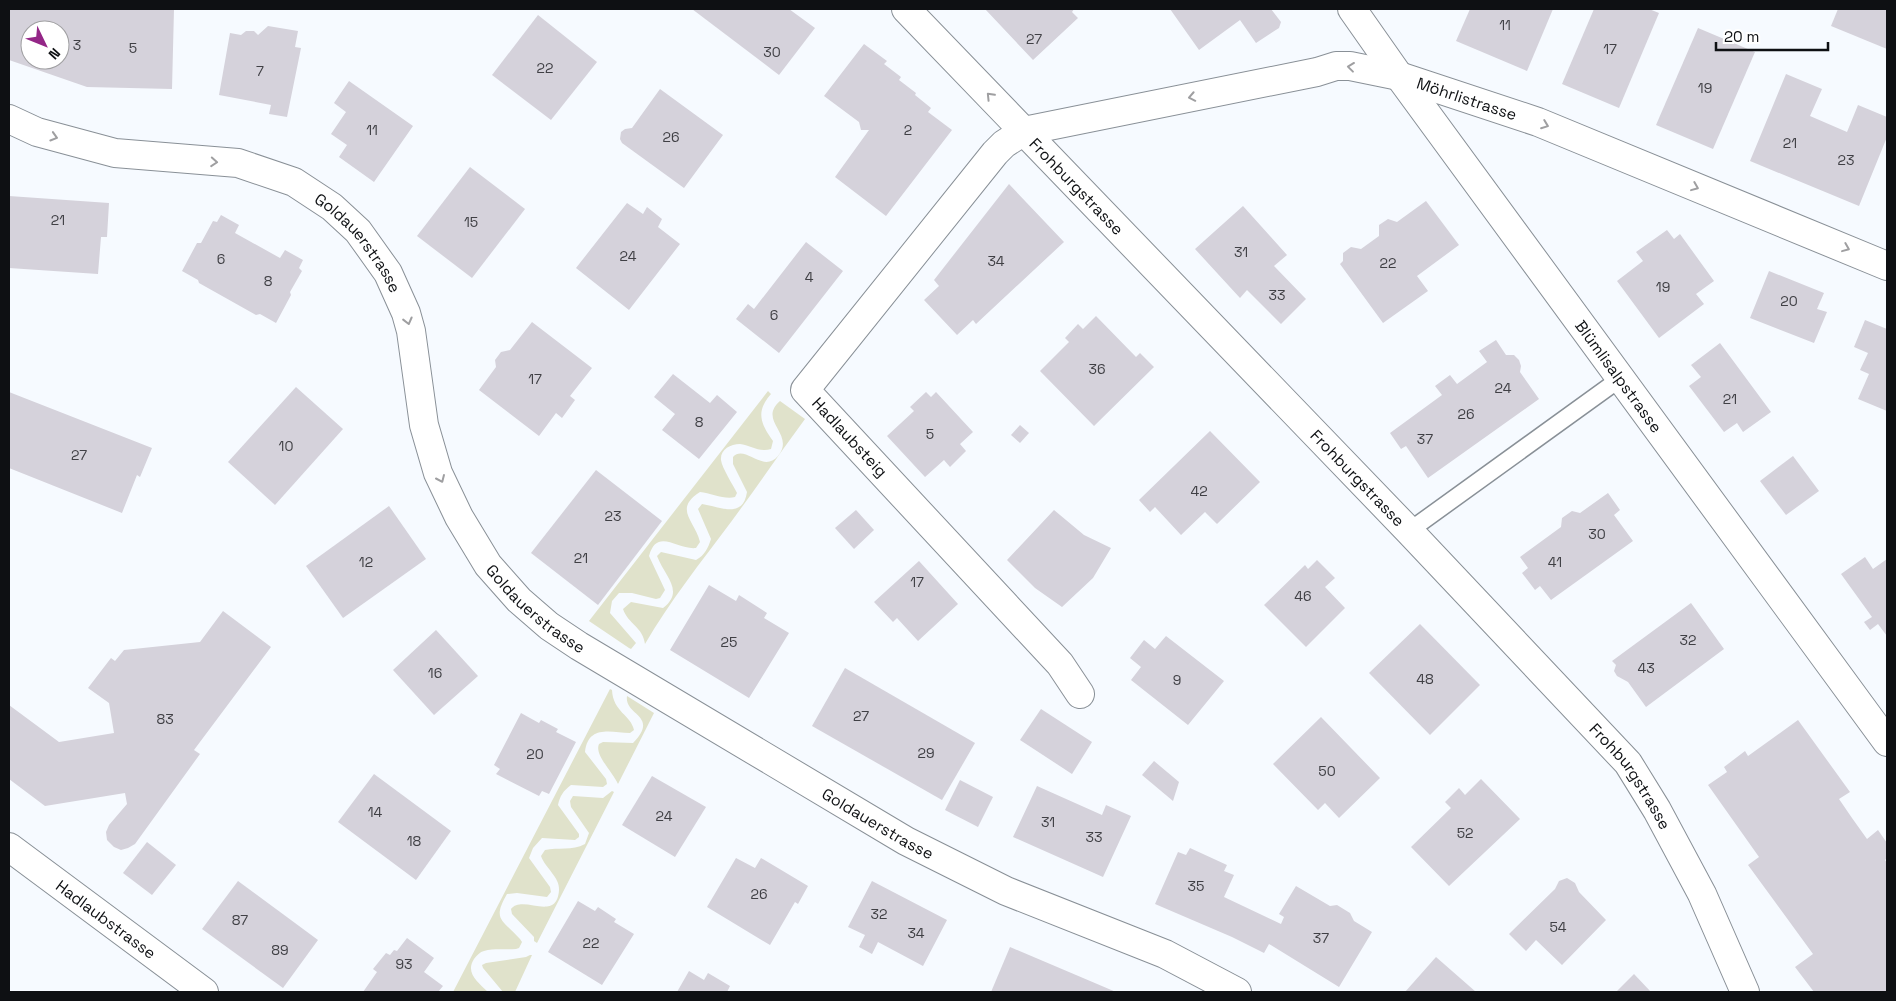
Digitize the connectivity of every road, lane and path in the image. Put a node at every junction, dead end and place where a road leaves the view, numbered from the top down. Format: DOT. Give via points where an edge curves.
graph roads {
  1 [pos="906,9"];
  2 [pos="1352,9"];
  3 [pos="1399,76"];
  4 [pos="9,119"];
  5 [pos="1024,131"];
  6 [pos="1887,266"];
  7 [pos="1621,378"];
  8 [pos="1409,531"];
  9 [pos="1080,694"];
  10 [pos="1887,742"];
  11 [pos="9,847"];
  12 [pos="204,992"];
  13 [pos="1237,992"];
  14 [pos="1745,992"];
  5 -- 1 [label="street, Frohburgstrasse, one-way"];
  2 -- 3 [label="street, Blümlisalpstrasse"];
  3 -- 5 [label="street, Möhrlistrasse, one-way" via="1336,66"];
  3 -- 6 [label="street, Möhrlistrasse, one-way" via="1538,122"];
  3 -- 7 [label="street, Blümlisalpstrasse"];
  4 -- 13 [label="street, Goldauerstrasse, one-way" via="37,132 115,153 238,163 294,182 332,207 358,230 388,273 406,313 424,424 438,473 459,517 488,565 549,626 906,841 1006,891 1165,954"];
  5 -- 8 [label="street, Frohburgstrasse"];
  5 -- 9 [label="street, Hadlaubsteig" via="995,153 805,390 1060,664"];
  7 -- 8 [label="lane"];
  7 -- 10 [label="street, Blümlisalpstrasse"];
  8 -- 14 [label="street, Frohburgstrasse" via="1628,763 1658,810 1702,894"];
  11 -- 12 [label="street, Hadlaubstrasse"];
}
